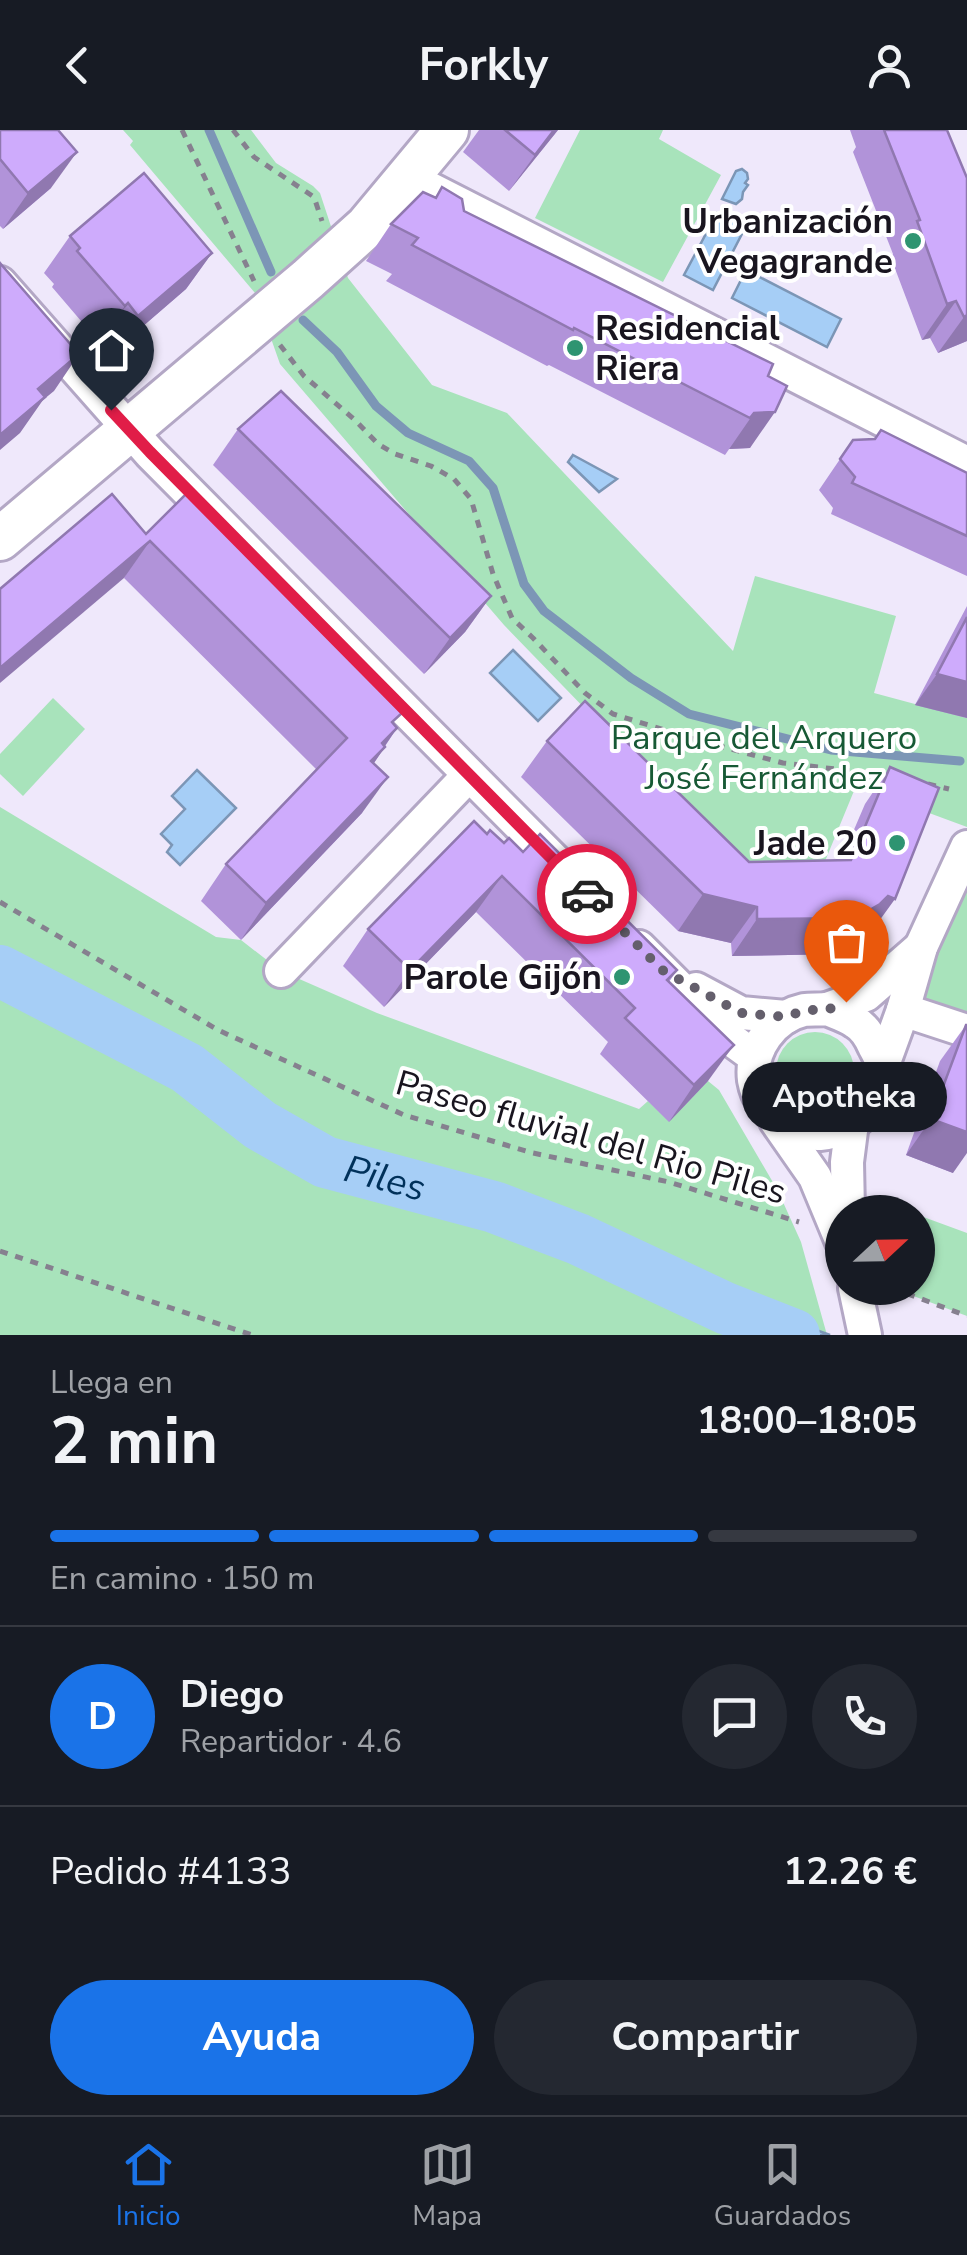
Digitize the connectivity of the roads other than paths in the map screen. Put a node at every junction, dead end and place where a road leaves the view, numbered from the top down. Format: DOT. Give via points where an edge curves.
graph roads {
  1 [pos="447,130"];
  2 [pos="409,178"];
  3 [pos="0,283"];
  4 [pos="129,430"];
  5 [pos="967,462"];
  6 [pos="0,539"];
  7 [pos="470,775"];
  8 [pos="967,846"];
  9 [pos="584,891"];
  10 [pos="623,930"];
  11 [pos="921,947"];
  12 [pos="662,970"];
  13 [pos="281,971"];
  14 [pos="827,1010"];
  15 [pos="903,1010"];
  16 [pos="786,1017"];
  17 [pos="967,1031"];
  18 [pos="755,1058"];
  19 [pos="883,1065"];
  20 [pos="774,1117"];
  21 [pos="852,1123"];
  22 [pos="848,1195"];
  23 [pos="825,1201"];
  24 [pos="858,1305"];
  25 [pos="864,1332"];
  1 -- 2 [label="main road"];
  2 -- 4 [label="main road" via="367,226"];
  2 -- 5 [label="street"];
  3 -- 4 [label="street"];
  4 -- 6 [label="main road"];
  4 -- 7 [label="street"];
  7 -- 9 [label="street"];
  7 -- 13 [label="street"];
  8 -- 11 [label="street"];
  10 -- 12 [label="street"];
  11 -- 14 [label="street" via="866,995"];
  11 -- 15 [label="street"];
  12 -- 16 [label="street" via="741,1013"];
  12 -- 18 [label="street"];
  14 -- 16 [label="street"];
  14 -- 19 [label="street" via="858,1023"];
  15 -- 17 [label="street"];
  15 -- 19 [label="street"];
  16 -- 18 [label="street" via="769,1030"];
  18 -- 20 [label="street" via="760,1100"];
  19 -- 21 [label="street" via="870,1110"];
  20 -- 21 [label="street" via="801,1132 822,1134"];
  20 -- 23 [label="street"];
  21 -- 22 [label="street"];
  24 -- 25 [label="street"];
}
